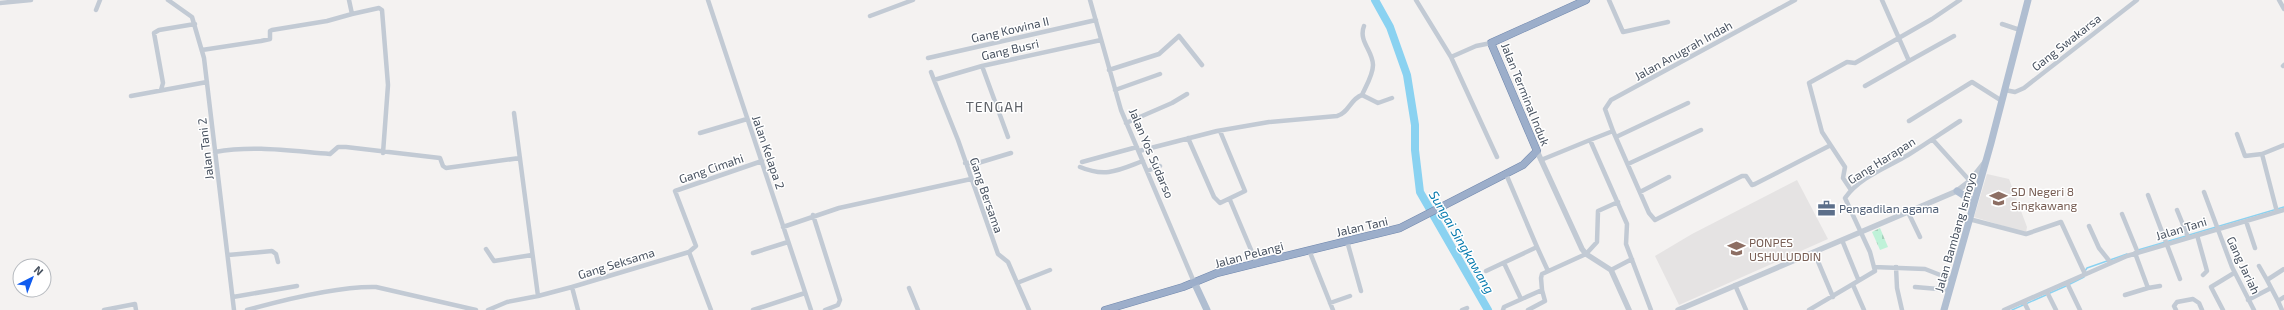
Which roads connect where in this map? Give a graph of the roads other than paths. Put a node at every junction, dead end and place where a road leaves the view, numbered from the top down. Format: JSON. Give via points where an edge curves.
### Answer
{"nodes":[{"id":1,"x":31,"y":0,"type":"edge"},
{"id":2,"x":100,"y":0,"type":"edge"},
{"id":3,"x":168,"y":0,"type":"edge"},
{"id":4,"x":349,"y":0,"type":"edge"},
{"id":5,"x":708,"y":0,"type":"edge"},
{"id":6,"x":913,"y":0,"type":"edge"},
{"id":7,"x":1090,"y":0,"type":"edge"},
{"id":8,"x":1416,"y":0,"type":"edge"},
{"id":9,"x":1586,"y":0,"type":"edge"},
{"id":10,"x":1609,"y":0,"type":"edge"},
{"id":11,"x":1795,"y":0,"type":"edge"},
{"id":12,"x":1882,"y":0,"type":"edge"},
{"id":13,"x":1960,"y":0,"type":"edge"},
{"id":14,"x":2028,"y":0,"type":"edge"},
{"id":15,"x":2137,"y":0,"type":"edge"},
{"id":16,"x":2279,"y":0,"type":"edge"},
{"id":17,"x":900,"y":2,"type":"edge"},
{"id":18,"x":0,"y":3,"type":"edge"},
{"id":19,"x":2284,"y":9,"type":"edge"},
{"id":20,"x":96,"y":10,"type":"dead end"},
{"id":21,"x":352,"y":14,"type":"junction"},
{"id":22,"x":870,"y":16,"type":"dead end"},
{"id":23,"x":1096,"y":20,"type":"junction"},
{"id":24,"x":1668,"y":22,"type":"dead end"},
{"id":25,"x":195,"y":24,"type":"junction"},
{"id":26,"x":2002,"y":24,"type":"dead end"},
{"id":27,"x":1364,"y":26,"type":"dead end"},
{"id":28,"x":2020,"y":30,"type":"junction"},
{"id":29,"x":1954,"y":36,"type":"dead end"},
{"id":30,"x":1898,"y":38,"type":"junction"},
{"id":31,"x":1101,"y":40,"type":"junction"},
{"id":32,"x":1491,"y":43,"type":"junction"},
{"id":33,"x":202,"y":50,"type":"junction"},
{"id":34,"x":1451,"y":57,"type":"junction"},
{"id":35,"x":928,"y":58,"type":"dead end"},
{"id":36,"x":1909,"y":61,"type":"junction"},
{"id":37,"x":1202,"y":65,"type":"dead end"},
{"id":38,"x":982,"y":66,"type":"junction"},
{"id":39,"x":1109,"y":70,"type":"junction"},
{"id":40,"x":931,"y":72,"type":"dead end"},
{"id":41,"x":1160,"y":74,"type":"dead end"},
{"id":42,"x":934,"y":80,"type":"junction"},
{"id":43,"x":207,"y":82,"type":"junction"},
{"id":44,"x":1865,"y":86,"type":"dead end"},
{"id":45,"x":161,"y":90,"type":"junction"},
{"id":46,"x":1115,"y":90,"type":"junction"},
{"id":47,"x":2008,"y":91,"type":"junction"},
{"id":48,"x":1187,"y":94,"type":"dead end"},
{"id":49,"x":1362,"y":95,"type":"junction"},
{"id":50,"x":131,"y":96,"type":"dead end"},
{"id":51,"x":1392,"y":98,"type":"dead end"},
{"id":52,"x":2002,"y":101,"type":"junction"},
{"id":53,"x":1688,"y":104,"type":"dead end"},
{"id":54,"x":514,"y":113,"type":"dead end"},
{"id":55,"x":747,"y":118,"type":"junction"},
{"id":56,"x":1909,"y":121,"type":"dead end"},
{"id":57,"x":1960,"y":121,"type":"dead end"},
{"id":58,"x":1126,"y":123,"type":"junction"},
{"id":59,"x":1701,"y":130,"type":"dead end"},
{"id":60,"x":1220,"y":131,"type":"junction"},
{"id":61,"x":1613,"y":131,"type":"junction"},
{"id":62,"x":700,"y":133,"type":"dead end"},
{"id":63,"x":2238,"y":134,"type":"dead end"},
{"id":64,"x":1616,"y":137,"type":"junction"},
{"id":65,"x":1008,"y":138,"type":"dead end"},
{"id":66,"x":1188,"y":138,"type":"junction"},
{"id":67,"x":1590,"y":140,"type":"junction"},
{"id":68,"x":1933,"y":140,"type":"junction"},
{"id":69,"x":2284,"y":145,"type":"edge"},
{"id":70,"x":1829,"y":146,"type":"junction"},
{"id":71,"x":1138,"y":149,"type":"junction"},
{"id":72,"x":1537,"y":151,"type":"junction"},
{"id":73,"x":215,"y":152,"type":"junction"},
{"id":74,"x":383,"y":153,"type":"junction"},
{"id":75,"x":1011,"y":153,"type":"dead end"},
{"id":76,"x":2262,"y":154,"type":"junction"},
{"id":77,"x":1497,"y":157,"type":"dead end"},
{"id":78,"x":520,"y":158,"type":"junction"},
{"id":79,"x":1541,"y":160,"type":"junction"},
{"id":80,"x":1986,"y":160,"type":"junction"},
{"id":81,"x":762,"y":161,"type":"junction"},
{"id":82,"x":1143,"y":161,"type":"junction"},
{"id":83,"x":965,"y":163,"type":"junction"},
{"id":84,"x":1628,"y":164,"type":"junction"},
{"id":85,"x":1160,"y":166,"type":"dead end"},
{"id":86,"x":1147,"y":171,"type":"junction"},
{"id":87,"x":1506,"y":174,"type":"junction"},
{"id":88,"x":1669,"y":176,"type":"dead end"},
{"id":89,"x":971,"y":179,"type":"junction"},
{"id":90,"x":1970,"y":181,"type":"junction"},
{"id":91,"x":1851,"y":190,"type":"junction"},
{"id":92,"x":1958,"y":191,"type":"junction"},
{"id":93,"x":1640,"y":192,"type":"junction"},
{"id":94,"x":2204,"y":192,"type":"dead end"},
{"id":95,"x":2148,"y":195,"type":"dead end"},
{"id":96,"x":1230,"y":200,"type":"junction"},
{"id":97,"x":1618,"y":202,"type":"junction"},
{"id":98,"x":1974,"y":202,"type":"junction"},
{"id":99,"x":2176,"y":210,"type":"dead end"},
{"id":100,"x":2277,"y":210,"type":"junction"},
{"id":101,"x":2284,"y":210,"type":"edge"},
{"id":102,"x":1908,"y":212,"type":"junction"},
{"id":103,"x":2122,"y":214,"type":"dead end"},
{"id":104,"x":813,"y":215,"type":"junction"},
{"id":105,"x":1969,"y":219,"type":"junction"},
{"id":106,"x":2246,"y":221,"type":"junction"},
{"id":107,"x":2089,"y":226,"type":"dead end"},
{"id":108,"x":783,"y":227,"type":"junction"},
{"id":109,"x":2216,"y":227,"type":"junction"},
{"id":110,"x":1861,"y":232,"type":"junction"},
{"id":111,"x":2196,"y":235,"type":"junction"},
{"id":112,"x":2187,"y":236,"type":"junction"},
{"id":113,"x":1920,"y":237,"type":"dead end"},
{"id":114,"x":1842,"y":240,"type":"junction"},
{"id":115,"x":1346,"y":241,"type":"junction"},
{"id":116,"x":788,"y":242,"type":"junction"},
{"id":117,"x":2166,"y":242,"type":"junction"},
{"id":118,"x":1537,"y":248,"type":"junction"},
{"id":119,"x":2255,"y":248,"type":"dead end"},
{"id":120,"x":486,"y":250,"type":"dead end"},
{"id":121,"x":1309,"y":250,"type":"junction"},
{"id":122,"x":689,"y":252,"type":"junction"},
{"id":123,"x":1814,"y":252,"type":"junction"},
{"id":124,"x":754,"y":253,"type":"dead end"},
{"id":125,"x":2137,"y":253,"type":"junction"},
{"id":126,"x":1586,"y":254,"type":"junction"},
{"id":127,"x":228,"y":255,"type":"junction"},
{"id":128,"x":532,"y":255,"type":"junction"},
{"id":129,"x":1632,"y":259,"type":"junction"},
{"id":130,"x":278,"y":262,"type":"dead end"},
{"id":131,"x":1504,"y":263,"type":"junction"},
{"id":132,"x":2111,"y":263,"type":"junction"},
{"id":133,"x":1257,"y":264,"type":"junction"},
{"id":134,"x":1896,"y":266,"type":"junction"},
{"id":135,"x":2260,"y":266,"type":"dead end"},
{"id":136,"x":1874,"y":267,"type":"junction"},
{"id":137,"x":2284,"y":268,"type":"edge"},
{"id":138,"x":1050,"y":270,"type":"dead end"},
{"id":139,"x":1611,"y":270,"type":"junction"},
{"id":140,"x":1486,"y":271,"type":"dead end"},
{"id":141,"x":1548,"y":271,"type":"junction"},
{"id":142,"x":2085,"y":273,"type":"junction"},
{"id":143,"x":2234,"y":273,"type":"junction"},
{"id":144,"x":2203,"y":274,"type":"dead end"},
{"id":145,"x":1858,"y":279,"type":"dead end"},
{"id":146,"x":2180,"y":279,"type":"dead end"},
{"id":147,"x":1953,"y":280,"type":"junction"},
{"id":148,"x":2267,"y":280,"type":"junction"},
{"id":149,"x":1194,"y":282,"type":"junction"},
{"id":150,"x":1017,"y":283,"type":"junction"},
{"id":151,"x":2066,"y":283,"type":"junction"},
{"id":152,"x":1735,"y":285,"type":"junction"},
{"id":153,"x":1853,"y":285,"type":"junction"},
{"id":154,"x":297,"y":286,"type":"dead end"},
{"id":155,"x":2160,"y":286,"type":"dead end"},
{"id":156,"x":572,"y":287,"type":"junction"},
{"id":157,"x":1915,"y":287,"type":"dead end"},
{"id":158,"x":909,"y":288,"type":"dead end"},
{"id":159,"x":2148,"y":288,"type":"junction"},
{"id":160,"x":2271,"y":288,"type":"junction"},
{"id":161,"x":1542,"y":290,"type":"junction"},
{"id":162,"x":1950,"y":290,"type":"junction"},
{"id":163,"x":1361,"y":291,"type":"dead end"},
{"id":164,"x":805,"y":293,"type":"junction"},
{"id":165,"x":2048,"y":294,"type":"junction"},
{"id":166,"x":538,"y":296,"type":"junction"},
{"id":167,"x":1350,"y":296,"type":"dead end"},
{"id":168,"x":2125,"y":296,"type":"dead end"},
{"id":169,"x":233,"y":297,"type":"junction"},
{"id":170,"x":1833,"y":297,"type":"junction"},
{"id":171,"x":2284,"y":297,"type":"edge"},
{"id":172,"x":1521,"y":299,"type":"junction"},
{"id":173,"x":2248,"y":300,"type":"junction"},
{"id":174,"x":2278,"y":301,"type":"junction"},
{"id":175,"x":1330,"y":303,"type":"junction"},
{"id":176,"x":504,"y":304,"type":"junction"},
{"id":177,"x":2026,"y":306,"type":"edge"},
{"id":178,"x":1124,"y":307,"type":"edge"},
{"id":179,"x":839,"y":308,"type":"edge"},
{"id":180,"x":1467,"y":308,"type":"dead end"},
{"id":181,"x":1539,"y":308,"type":"edge"},
{"id":182,"x":1812,"y":309,"type":"edge"},
{"id":183,"x":104,"y":310,"type":"edge"},
{"id":184,"x":136,"y":310,"type":"edge"},
{"id":185,"x":234,"y":310,"type":"edge"},
{"id":186,"x":247,"y":310,"type":"edge"},
{"id":187,"x":476,"y":310,"type":"edge"},
{"id":188,"x":488,"y":310,"type":"edge"},
{"id":189,"x":504,"y":310,"type":"edge"},
{"id":190,"x":578,"y":310,"type":"edge"},
{"id":191,"x":711,"y":310,"type":"edge"},
{"id":192,"x":753,"y":310,"type":"edge"},
{"id":193,"x":811,"y":310,"type":"edge"},
{"id":194,"x":825,"y":310,"type":"edge"},
{"id":195,"x":918,"y":310,"type":"edge"},
{"id":196,"x":1029,"y":310,"type":"edge"},
{"id":197,"x":1105,"y":310,"type":"edge"},
{"id":198,"x":1207,"y":310,"type":"edge"},
{"id":199,"x":1333,"y":310,"type":"edge"},
{"id":200,"x":1462,"y":310,"type":"edge"},
{"id":201,"x":1503,"y":310,"type":"edge"},
{"id":202,"x":1528,"y":310,"type":"edge"},
{"id":203,"x":1629,"y":310,"type":"edge"},
{"id":204,"x":1652,"y":310,"type":"edge"},
{"id":205,"x":1678,"y":310,"type":"edge"},
{"id":206,"x":1746,"y":310,"type":"edge"},
{"id":207,"x":1864,"y":310,"type":"edge"},
{"id":208,"x":1902,"y":310,"type":"edge"},
{"id":209,"x":1944,"y":310,"type":"edge"},
{"id":210,"x":2004,"y":310,"type":"edge"},
{"id":211,"x":2056,"y":310,"type":"edge"},
{"id":212,"x":2080,"y":310,"type":"edge"},
{"id":213,"x":2176,"y":310,"type":"edge"},
{"id":214,"x":2202,"y":310,"type":"edge"},
{"id":215,"x":2223,"y":310,"type":"edge"},
{"id":216,"x":2254,"y":310,"type":"edge"},
{"id":217,"x":2282,"y":310,"type":"edge"}],
"edges":[{"from":1,"to":18,"type":"street"},
{"from":2,"to":20,"type":"street"},
{"from":3,"to":25,"type":"street","name":"Jalan Tani 2","via":[[187,11]]},
{"from":4,"to":21,"type":"street"},
{"from":5,"to":55,"type":"street","name":"Jalan Kelapa 2"},
{"from":6,"to":17,"type":"street"},
{"from":7,"to":23,"type":"street","name":"Jalan Yos Sudarso"},
{"from":8,"to":34,"type":"street"},
{"from":9,"to":32,"type":"highway","name":"Jalan Terminal Induk"},
{"from":10,"to":24,"type":"street","via":[[1623,32]]},
{"from":11,"to":61,"type":"street","name":"Jalan Anugrah Indah","via":[[1611,100],[1605,111]]},
{"from":12,"to":30,"type":"street"},
{"from":13,"to":30,"type":"street"},
{"from":14,"to":28,"type":"main road","name":"Jalan Bambang Ismoyo"},
{"from":15,"to":47,"type":"street","name":"Gang Swakarsa","via":[[2024,88],[2018,92]]},
{"from":16,"to":19,"type":"street"},
{"from":17,"to":22,"type":"street"},
{"from":21,"to":33,"type":"street","via":[[272,30],[270,39],[261,42]]},
{"from":21,"to":74,"type":"street","via":[[379,8],[382,10],[388,85]]},
{"from":23,"to":31,"type":"street","name":"Jalan Yos Sudarso"},
{"from":23,"to":35,"type":"street","name":"Gang Kowina II"},
{"from":25,"to":33,"type":"street","name":"Jalan Tani 2"},
{"from":25,"to":45,"type":"street","via":[[154,33],[163,83]]},
{"from":26,"to":28,"type":"street"},
{"from":27,"to":49,"type":"street","via":[[1363,38],[1373,64]]},
{"from":28,"to":47,"type":"main road","name":"Jalan Bambang Ismoyo"},
{"from":29,"to":36,"type":"street"},
{"from":30,"to":36,"type":"street"},
{"from":30,"to":70,"type":"street","via":[[1855,63],[1847,62],[1809,83],[1822,132]]},
{"from":31,"to":38,"type":"street","name":"Gang Busri"},
{"from":31,"to":39,"type":"street","name":"Jalan Yos Sudarso"},
{"from":32,"to":34,"type":"street","via":[[1476,46]]},
{"from":32,"to":72,"type":"highway","name":"Jalan Terminal Induk"},
{"from":33,"to":43,"type":"street","name":"Jalan Tani 2"},
{"from":34,"to":77,"type":"street"},
{"from":36,"to":44,"type":"street"},
{"from":37,"to":39,"type":"street","via":[[1179,36],[1159,54]]},
{"from":38,"to":42,"type":"street","name":"Gang Busri"},
{"from":38,"to":65,"type":"street"},
{"from":39,"to":46,"type":"street","name":"Jalan Yos Sudarso"},
{"from":40,"to":42,"type":"street"},
{"from":41,"to":46,"type":"street"},
{"from":42,"to":83,"type":"street","name":"Gang Bersama"},
{"from":43,"to":45,"type":"street"},
{"from":43,"to":73,"type":"street","name":"Jalan Tani 2"},
{"from":45,"to":50,"type":"street"},
{"from":46,"to":58,"type":"street","name":"Jalan Yos Sudarso"},
{"from":47,"to":52,"type":"main road","name":"Jalan Bambang Ismoyo"},
{"from":48,"to":58,"type":"street","via":[[1172,104]]},
{"from":49,"to":51,"type":"street","via":[[1378,103]]},
{"from":49,"to":60,"type":"street","via":[[1354,99],[1345,113],[1337,116],[1269,122]]},
{"from":52,"to":56,"type":"street","via":[[1972,82]]},
{"from":52,"to":80,"type":"main road","name":"Jalan Bambang Ismoyo"},
{"from":53,"to":64,"type":"street"},
{"from":54,"to":78,"type":"street"},
{"from":55,"to":62,"type":"street"},
{"from":55,"to":81,"type":"street","name":"Jalan Kelapa 2"},
{"from":57,"to":68,"type":"street","name":"Gang Harapan"},
{"from":58,"to":71,"type":"street","name":"Jalan Yos Sudarso"},
{"from":59,"to":84,"type":"street"},
{"from":60,"to":66,"type":"street"},
{"from":60,"to":96,"type":"street","via":[[1245,189]]},
{"from":61,"to":64,"type":"street"},
{"from":61,"to":67,"type":"street"},
{"from":63,"to":76,"type":"street","via":[[2245,156]]},
{"from":64,"to":84,"type":"street"},
{"from":66,"to":71,"type":"street"},
{"from":66,"to":96,"type":"street","via":[[1215,200],[1220,203]]},
{"from":67,"to":79,"type":"street"},
{"from":67,"to":97,"type":"street"},
{"from":68,"to":90,"type":"street"},
{"from":68,"to":91,"type":"street","name":"Gang Harapan","via":[[1863,180]]},
{"from":69,"to":76,"type":"street"},
{"from":70,"to":91,"type":"street","via":[[1845,167],[1843,178]]},
{"from":70,"to":93,"type":"street","via":[[1755,184],[1752,185],[1746,176],[1742,176],[1657,219],[1651,218]]},
{"from":71,"to":82,"type":"street","name":"Jalan Yos Sudarso"},
{"from":71,"to":82,"type":"street","via":[[1081,164],[1098,174]]},
{"from":72,"to":79,"type":"street","name":"Jalan Terminal Induk"},
{"from":72,"to":87,"type":"highway","name":"Jalan Tani","via":[[1523,165]]},
{"from":73,"to":74,"type":"street","via":[[257,148],[330,154],[341,147]]},
{"from":73,"to":127,"type":"street","name":"Jalan Tani 2"},
{"from":74,"to":78,"type":"street","via":[[440,158],[446,168]]},
{"from":75,"to":83,"type":"street","via":[[978,163]]},
{"from":76,"to":100,"type":"street"},
{"from":78,"to":128,"type":"street"},
{"from":79,"to":126,"type":"street","name":"Jalan Terminal Induk"},
{"from":80,"to":90,"type":"street"},
{"from":80,"to":98,"type":"main road","name":"Jalan Bambang Ismoyo"},
{"from":81,"to":108,"type":"street","name":"Jalan Kelapa 2"},
{"from":81,"to":122,"type":"street","name":"Gang Cimahi","via":[[675,191],[696,246]]},
{"from":82,"to":86,"type":"street","name":"Jalan Yos Sudarso"},
{"from":83,"to":89,"type":"street","name":"Gang Bersama"},
{"from":84,"to":93,"type":"street"},
{"from":85,"to":86,"type":"street"},
{"from":86,"to":149,"type":"street","name":"Jalan Yos Sudarso"},
{"from":87,"to":115,"type":"highway","name":"Jalan Tani","via":[[1400,228]]},
{"from":87,"to":118,"type":"street"},
{"from":88,"to":93,"type":"street"},
{"from":89,"to":104,"type":"street"},
{"from":89,"to":150,"type":"street","name":"Gang Bersama","via":[[998,255],[1008,262]]},
{"from":90,"to":92,"type":"street"},
{"from":91,"to":110,"type":"street","name":"Gang Harapan","via":[[1845,198]]},
{"from":92,"to":98,"type":"main road"},
{"from":92,"to":102,"type":"street"},
{"from":94,"to":109,"type":"street","name":"Gang Jariah"},
{"from":95,"to":117,"type":"street"},
{"from":96,"to":133,"type":"street"},
{"from":97,"to":126,"type":"street","via":[[1598,211],[1597,242]]},
{"from":97,"to":129,"type":"street","via":[[1627,224],[1626,244]]},
{"from":98,"to":105,"type":"main road","name":"Jalan Bambang Ismoyo"},
{"from":99,"to":112,"type":"street"},
{"from":100,"to":101,"type":"street","name":"Jalan Tani"},
{"from":100,"to":106,"type":"street","name":"Jalan Tani"},
{"from":102,"to":110,"type":"street"},
{"from":102,"to":113,"type":"street"},
{"from":103,"to":125,"type":"street"},
{"from":104,"to":108,"type":"street"},
{"from":104,"to":179,"type":"street","via":[[840,298]]},
{"from":105,"to":142,"type":"street","via":[[2026,234],[2061,222]]},
{"from":105,"to":147,"type":"main road","name":"Jalan Bambang Ismoyo"},
{"from":106,"to":109,"type":"street","name":"Jalan Tani"},
{"from":106,"to":119,"type":"street"},
{"from":107,"to":132,"type":"street","via":[[2099,248]]},
{"from":108,"to":116,"type":"street","name":"Jalan Kelapa 2"},
{"from":109,"to":111,"type":"street","name":"Jalan Tani"},
{"from":109,"to":143,"type":"street","name":"Gang Jariah"},
{"from":110,"to":114,"type":"street"},
{"from":110,"to":136,"type":"street"},
{"from":111,"to":112,"type":"street","name":"Jalan Tani"},
{"from":111,"to":144,"type":"street","via":[[2207,264],[2207,270]]},
{"from":112,"to":117,"type":"street","name":"Jalan Tani"},
{"from":114,"to":123,"type":"street"},
{"from":114,"to":145,"type":"street"},
{"from":115,"to":121,"type":"highway","name":"Jalan Tani"},
{"from":115,"to":163,"type":"street"},
{"from":116,"to":124,"type":"street"},
{"from":116,"to":164,"type":"street","name":"Jalan Kelapa 2"},
{"from":117,"to":125,"type":"street","name":"Jalan Tani"},
{"from":117,"to":146,"type":"street"},
{"from":118,"to":131,"type":"street"},
{"from":118,"to":141,"type":"street"},
{"from":120,"to":128,"type":"street","via":[[494,260]]},
{"from":121,"to":133,"type":"highway","name":"Jalan Pelangi"},
{"from":121,"to":175,"type":"street"},
{"from":122,"to":156,"type":"street","name":"Gang Seksama"},
{"from":122,"to":191,"type":"street"},
{"from":123,"to":152,"type":"street"},
{"from":123,"to":170,"type":"street"},
{"from":125,"to":132,"type":"street","name":"Jalan Tani"},
{"from":125,"to":159,"type":"street"},
{"from":126,"to":139,"type":"street"},
{"from":126,"to":141,"type":"street"},
{"from":127,"to":130,"type":"street","via":[[272,251],[276,254]]},
{"from":127,"to":169,"type":"street","name":"Jalan Tani 2"},
{"from":128,"to":166,"type":"street"},
{"from":129,"to":139,"type":"street"},
{"from":129,"to":204,"type":"street"},
{"from":131,"to":140,"type":"street"},
{"from":131,"to":172,"type":"street"},
{"from":132,"to":142,"type":"street","name":"Jalan Tani"},
{"from":133,"to":149,"type":"highway","name":"Jalan Pelangi"},
{"from":134,"to":136,"type":"street"},
{"from":134,"to":147,"type":"street","via":[[1930,270]]},
{"from":134,"to":208,"type":"street"},
{"from":135,"to":148,"type":"street"},
{"from":136,"to":153,"type":"street","via":[[1872,274]]},
{"from":137,"to":148,"type":"street"},
{"from":138,"to":150,"type":"street"},
{"from":139,"to":203,"type":"street"},
{"from":141,"to":161,"type":"street","via":[[1541,276]]},
{"from":142,"to":151,"type":"street","name":"Jalan Tani"},
{"from":143,"to":173,"type":"street","name":"Gang Jariah"},
{"from":143,"to":215,"type":"street","via":[[2211,287]]},
{"from":147,"to":162,"type":"main road","name":"Jalan Bambang Ismoyo"},
{"from":148,"to":160,"type":"street"},
{"from":149,"to":178,"type":"highway"},
{"from":149,"to":198,"type":"main road","name":"Jalan Yos Sudarso"},
{"from":150,"to":196,"type":"street","name":"Gang Bersama"},
{"from":151,"to":165,"type":"street","name":"Jalan Tani"},
{"from":151,"to":212,"type":"street"},
{"from":152,"to":205,"type":"street"},
{"from":152,"to":206,"type":"street"},
{"from":153,"to":170,"type":"street"},
{"from":153,"to":207,"type":"street"},
{"from":154,"to":169,"type":"street"},
{"from":155,"to":159,"type":"street"},
{"from":156,"to":166,"type":"street"},
{"from":156,"to":190,"type":"street","name":"Gang Seksama"},
{"from":157,"to":162,"type":"street"},
{"from":158,"to":195,"type":"street"},
{"from":159,"to":168,"type":"street"},
{"from":160,"to":173,"type":"street"},
{"from":160,"to":174,"type":"street"},
{"from":161,"to":172,"type":"street"},
{"from":161,"to":181,"type":"street","via":[[1546,300]]},
{"from":162,"to":209,"type":"main road","name":"Jalan Bambang Ismoyo"},
{"from":164,"to":192,"type":"street"},
{"from":164,"to":193,"type":"street","name":"Jalan Kelapa 2"},
{"from":165,"to":177,"type":"street","name":"Jalan Tani"},
{"from":165,"to":211,"type":"street"},
{"from":166,"to":176,"type":"street"},
{"from":167,"to":175,"type":"street"},
{"from":169,"to":185,"type":"street","name":"Jalan Tani 2"},
{"from":170,"to":182,"type":"street"},
{"from":171,"to":174,"type":"street"},
{"from":172,"to":201,"type":"street","via":[[1504,307]]},
{"from":173,"to":216,"type":"street","name":"Gang Jariah"},
{"from":174,"to":217,"type":"street"},
{"from":175,"to":199,"type":"street"},
{"from":176,"to":188,"type":"street"},
{"from":176,"to":189,"type":"street"},
{"from":177,"to":210,"type":"street","name":"Jalan Tani"},
{"from":178,"to":197,"type":"highway"},
{"from":179,"to":194,"type":"street"},
{"from":180,"to":200,"type":"street"},
{"from":181,"to":202,"type":"street"},
{"from":183,"to":184,"type":"street","via":[[135,304]]},
{"from":186,"to":187,"type":"street","via":[[301,297],[369,287]]},
{"from":213,"to":214,"type":"street","via":[[2174,306],[2177,302],[2193,299],[2199,303]]}]}
